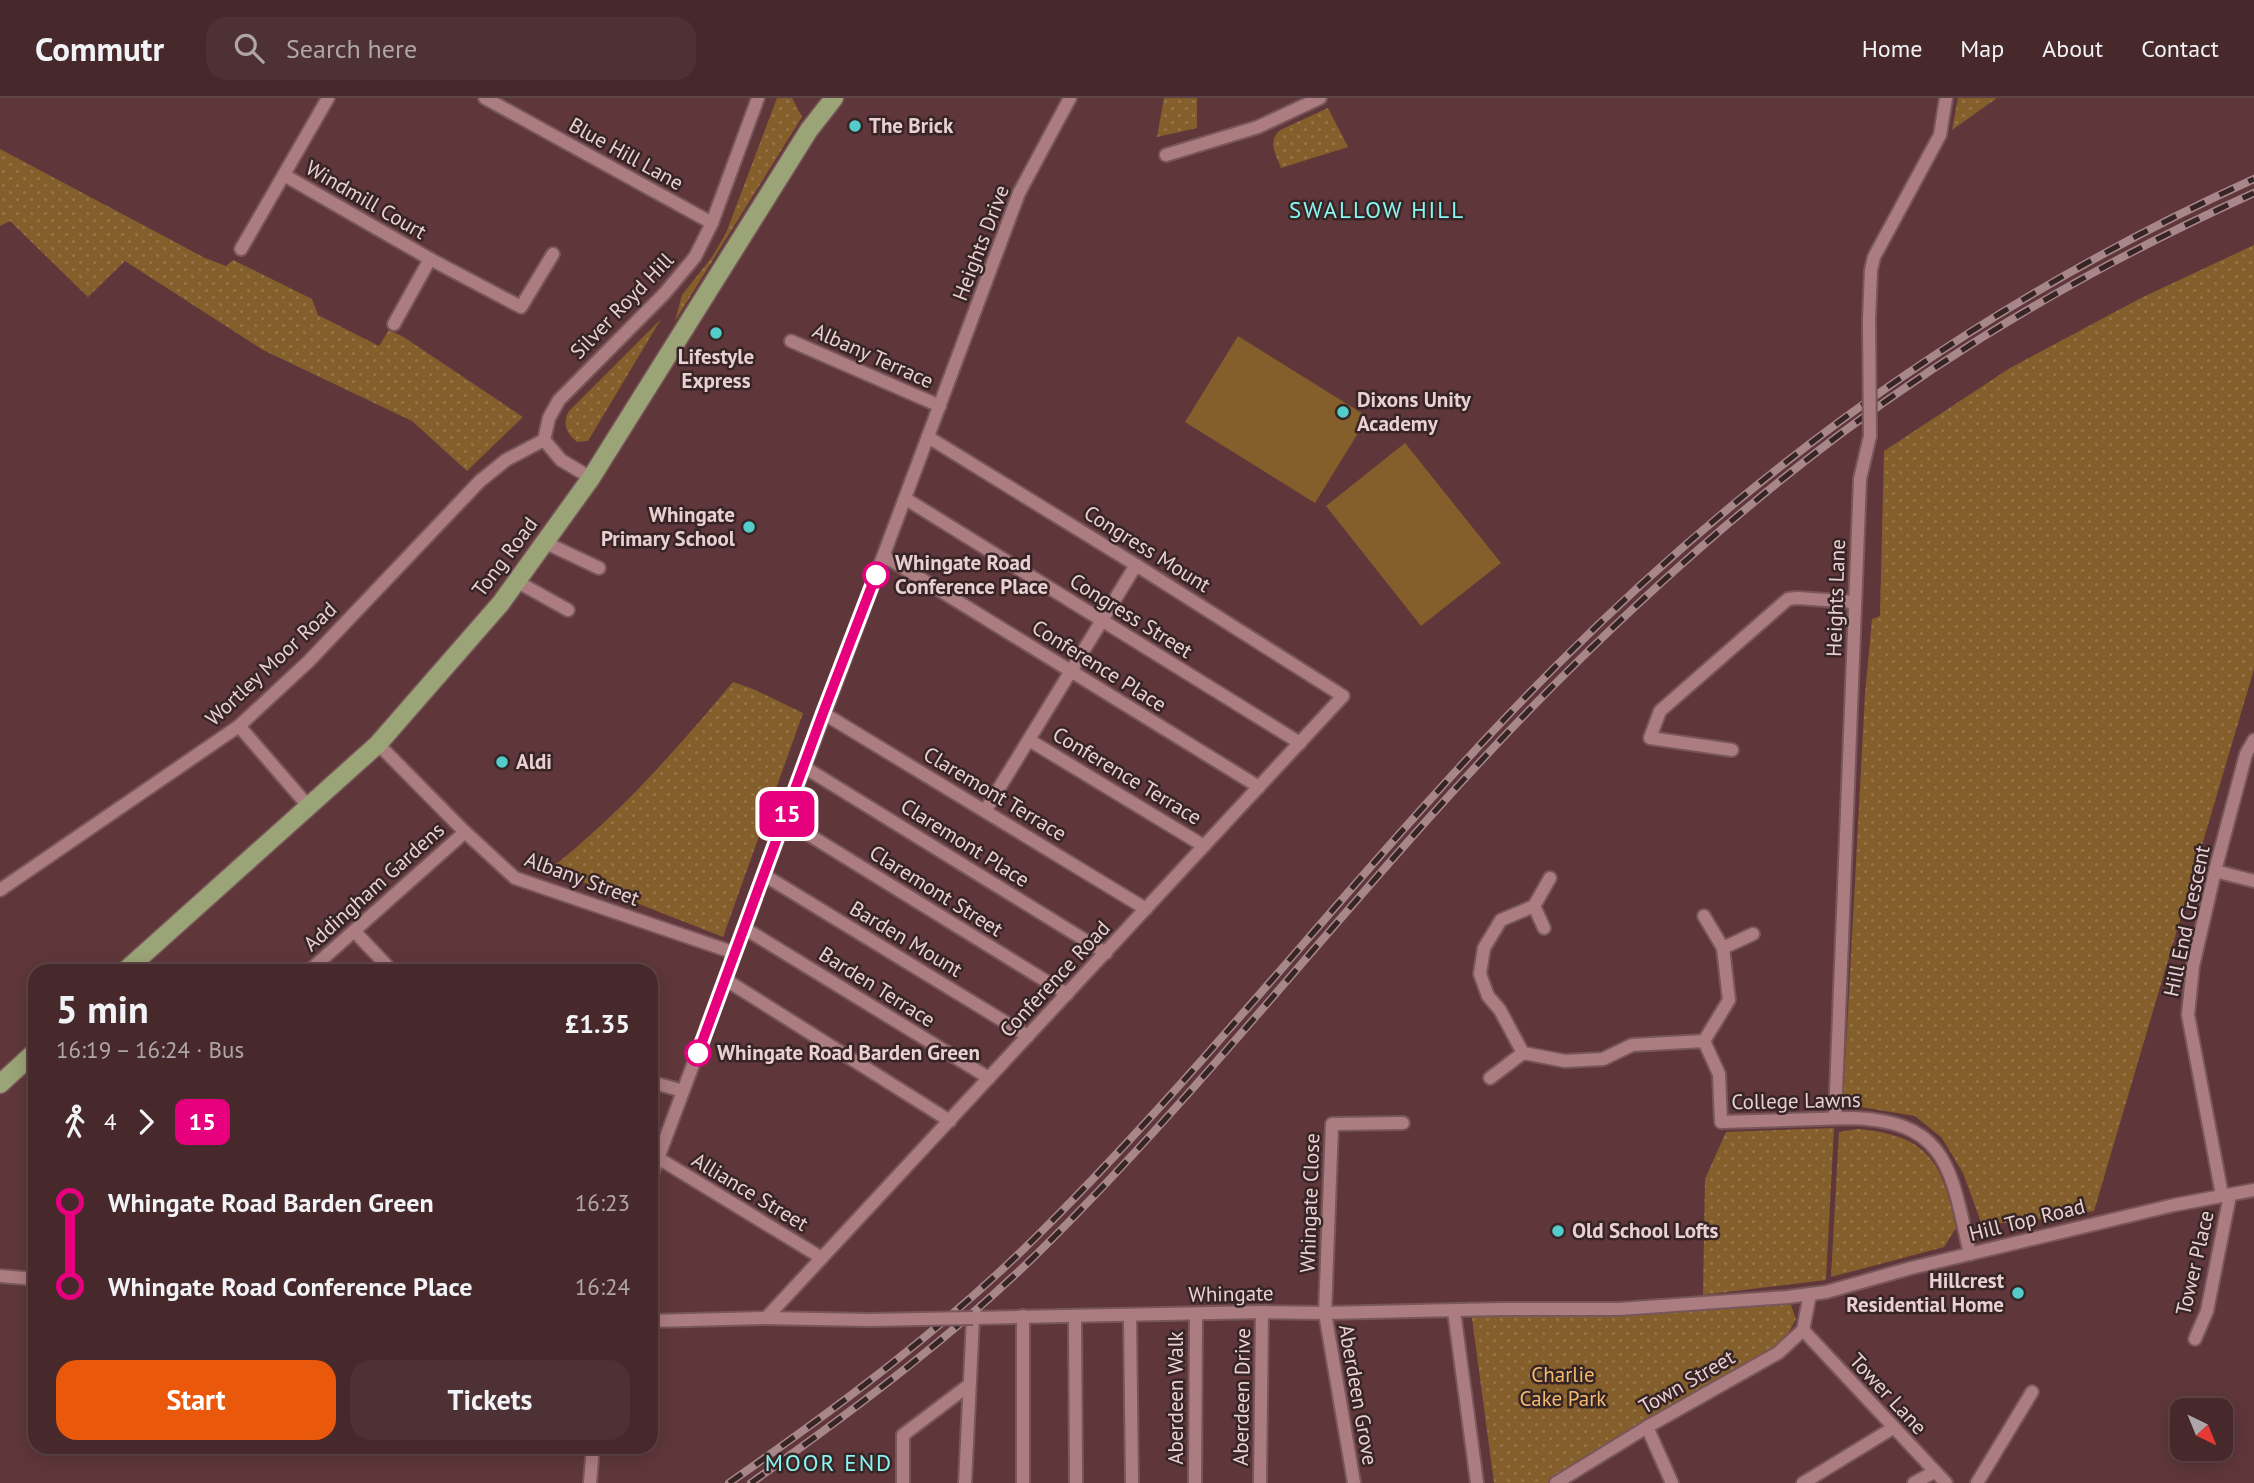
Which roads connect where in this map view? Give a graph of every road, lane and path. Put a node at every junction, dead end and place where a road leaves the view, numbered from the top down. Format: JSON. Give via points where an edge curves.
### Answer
{"nodes":[{"id":1,"x":328,"y":98,"type":"edge"},
{"id":2,"x":485,"y":98,"type":"edge"},
{"id":3,"x":758,"y":98,"type":"edge"},
{"id":4,"x":834,"y":98,"type":"edge"},
{"id":5,"x":1070,"y":98,"type":"edge"},
{"id":6,"x":1320,"y":98,"type":"edge"},
{"id":7,"x":1946,"y":98,"type":"edge"},
{"id":8,"x":1166,"y":155,"type":"dead end"},
{"id":9,"x":284,"y":175,"type":"junction"},
{"id":10,"x":712,"y":223,"type":"junction"},
{"id":11,"x":241,"y":249,"type":"dead end"},
{"id":12,"x":553,"y":254,"type":"dead end"},
{"id":13,"x":430,"y":259,"type":"junction"},
{"id":14,"x":394,"y":324,"type":"dead end"},
{"id":15,"x":791,"y":341,"type":"dead end"},
{"id":16,"x":940,"y":406,"type":"junction"},
{"id":17,"x":928,"y":437,"type":"junction"},
{"id":18,"x":544,"y":440,"type":"junction"},
{"id":19,"x":591,"y":478,"type":"junction"},
{"id":20,"x":906,"y":499,"type":"junction"},
{"id":21,"x":544,"y":542,"type":"junction"},
{"id":22,"x":884,"y":556,"type":"junction"},
{"id":23,"x":1136,"y":565,"type":"junction"},
{"id":24,"x":599,"y":568,"type":"dead end"},
{"id":25,"x":516,"y":581,"type":"junction"},
{"id":26,"x":1855,"y":602,"type":"junction"},
{"id":27,"x":568,"y":610,"type":"dead end"},
{"id":28,"x":1102,"y":620,"type":"junction"},
{"id":29,"x":1071,"y":671,"type":"junction"},
{"id":30,"x":1343,"y":696,"type":"joint"},
{"id":31,"x":823,"y":713,"type":"junction"},
{"id":32,"x":239,"y":726,"type":"junction"},
{"id":33,"x":1029,"y":740,"type":"junction"},
{"id":34,"x":2254,"y":740,"type":"edge"},
{"id":35,"x":1300,"y":743,"type":"junction"},
{"id":36,"x":378,"y":744,"type":"junction"},
{"id":37,"x":1732,"y":750,"type":"dead end"},
{"id":38,"x":804,"y":767,"type":"junction"},
{"id":39,"x":1259,"y":787,"type":"junction"},
{"id":40,"x":309,"y":807,"type":"junction"},
{"id":41,"x":985,"y":811,"type":"junction"},
{"id":42,"x":785,"y":820,"type":"junction"},
{"id":43,"x":465,"y":832,"type":"junction"},
{"id":44,"x":1205,"y":846,"type":"junction"},
{"id":45,"x":2215,"y":871,"type":"junction"},
{"id":46,"x":764,"y":875,"type":"junction"},
{"id":47,"x":1550,"y":878,"type":"dead end"},
{"id":48,"x":2254,"y":881,"type":"edge"},
{"id":49,"x":0,"y":890,"type":"edge"},
{"id":50,"x":1534,"y":906,"type":"junction"},
{"id":51,"x":1146,"y":909,"type":"junction"},
{"id":52,"x":1704,"y":916,"type":"dead end"},
{"id":53,"x":744,"y":928,"type":"junction"},
{"id":54,"x":1544,"y":928,"type":"dead end"},
{"id":55,"x":355,"y":932,"type":"junction"},
{"id":56,"x":1753,"y":934,"type":"dead end"},
{"id":57,"x":1723,"y":948,"type":"junction"},
{"id":58,"x":735,"y":953,"type":"junction"},
{"id":59,"x":1105,"y":953,"type":"junction"},
{"id":60,"x":133,"y":964,"type":"edge"},
{"id":61,"x":317,"y":964,"type":"edge"},
{"id":62,"x":385,"y":964,"type":"edge"},
{"id":63,"x":726,"y":980,"type":"junction"},
{"id":64,"x":1067,"y":994,"type":"junction"},
{"id":65,"x":1028,"y":1036,"type":"junction"},
{"id":66,"x":1704,"y":1041,"type":"junction"},
{"id":67,"x":1523,"y":1054,"type":"junction"},
{"id":68,"x":28,"y":1058,"type":"edge"},
{"id":69,"x":989,"y":1078,"type":"junction"},
{"id":70,"x":1490,"y":1078,"type":"dead end"},
{"id":71,"x":0,"y":1084,"type":"edge"},
{"id":72,"x":658,"y":1084,"type":"edge"},
{"id":73,"x":683,"y":1091,"type":"junction"},
{"id":74,"x":1835,"y":1118,"type":"junction"},
{"id":75,"x":950,"y":1121,"type":"junction"},
{"id":76,"x":1403,"y":1123,"type":"dead end"},
{"id":77,"x":658,"y":1155,"type":"edge"},
{"id":78,"x":658,"y":1159,"type":"edge"},
{"id":79,"x":2254,"y":1190,"type":"edge"},
{"id":80,"x":2226,"y":1195,"type":"junction"},
{"id":81,"x":1970,"y":1254,"type":"junction"},
{"id":82,"x":822,"y":1258,"type":"junction"},
{"id":83,"x":0,"y":1276,"type":"edge"},
{"id":84,"x":28,"y":1278,"type":"edge"},
{"id":85,"x":1810,"y":1294,"type":"junction"},
{"id":86,"x":1454,"y":1311,"type":"junction"},
{"id":87,"x":1262,"y":1312,"type":"junction"},
{"id":88,"x":1325,"y":1313,"type":"junction"},
{"id":89,"x":1195,"y":1314,"type":"junction"},
{"id":90,"x":1023,"y":1316,"type":"junction"},
{"id":91,"x":1130,"y":1316,"type":"junction"},
{"id":92,"x":1075,"y":1317,"type":"junction"},
{"id":93,"x":766,"y":1318,"type":"junction"},
{"id":94,"x":973,"y":1318,"type":"junction"},
{"id":95,"x":658,"y":1321,"type":"edge"},
{"id":96,"x":1803,"y":1330,"type":"junction"},
{"id":97,"x":2195,"y":1339,"type":"dead end"},
{"id":98,"x":969,"y":1385,"type":"junction"},
{"id":99,"x":2032,"y":1392,"type":"dead end"},
{"id":100,"x":1647,"y":1427,"type":"junction"},
{"id":101,"x":1893,"y":1428,"type":"junction"},
{"id":102,"x":592,"y":1454,"type":"edge"},
{"id":103,"x":1932,"y":1477,"type":"edge"},
{"id":104,"x":590,"y":1483,"type":"edge"},
{"id":105,"x":903,"y":1483,"type":"edge"},
{"id":106,"x":965,"y":1483,"type":"edge"},
{"id":107,"x":1023,"y":1483,"type":"edge"},
{"id":108,"x":1076,"y":1483,"type":"edge"},
{"id":109,"x":1132,"y":1483,"type":"edge"},
{"id":110,"x":1195,"y":1483,"type":"edge"},
{"id":111,"x":1260,"y":1483,"type":"edge"},
{"id":112,"x":1354,"y":1483,"type":"edge"},
{"id":113,"x":1477,"y":1483,"type":"edge"},
{"id":114,"x":1556,"y":1483,"type":"edge"},
{"id":115,"x":1672,"y":1483,"type":"edge"},
{"id":116,"x":1803,"y":1483,"type":"edge"},
{"id":117,"x":1914,"y":1483,"type":"edge"},
{"id":118,"x":1946,"y":1483,"type":"edge"},
{"id":119,"x":1978,"y":1483,"type":"edge"}],
"edges":[{"from":1,"to":9,"type":"street"},
{"from":2,"to":10,"type":"street","name":"Blue Hill Lane"},
{"from":3,"to":10,"type":"street","name":"Silver Royd Hill"},
{"from":4,"to":19,"type":"main road","name":"Tong Road","via":[[809,130]]},
{"from":5,"to":16,"type":"street","name":"Heights Drive","via":[[1019,193]]},
{"from":6,"to":8,"type":"street","via":[[1258,127]]},
{"from":7,"to":26,"type":"street","name":"Heights Lane","bridge":true,"via":[[1940,135],[1874,257],[1869,320],[1870,436],[1860,479]]},
{"from":9,"to":11,"type":"street"},
{"from":9,"to":13,"type":"street","name":"Windmill Court"},
{"from":10,"to":18,"type":"street","name":"Silver Royd Hill","via":[[695,257],[664,294],[559,400]]},
{"from":12,"to":13,"type":"street","name":"Windmill Court","via":[[521,307]]},
{"from":13,"to":14,"type":"street","name":"Windmill Court"},
{"from":15,"to":16,"type":"street","name":"Albany Terrace"},
{"from":16,"to":17,"type":"street","name":"Heights Drive"},
{"from":17,"to":20,"type":"street","name":"Heights Drive"},
{"from":17,"to":23,"type":"street","name":"Congress Mount"},
{"from":18,"to":19,"type":"street","via":[[561,460]]},
{"from":18,"to":32,"type":"street","name":"Wortley Moor Road","via":[[506,460],[480,481],[309,661]]},
{"from":19,"to":21,"type":"main road","name":"Tong Road"},
{"from":20,"to":22,"type":"street","name":"Heights Drive"},
{"from":20,"to":28,"type":"street","name":"Congress Street"},
{"from":21,"to":24,"type":"street"},
{"from":21,"to":25,"type":"main road","name":"Tong Road"},
{"from":22,"to":29,"type":"street","name":"Conference Place"},
{"from":22,"to":31,"type":"street","name":"Heights Drive"},
{"from":23,"to":28,"type":"street"},
{"from":23,"to":30,"type":"street","name":"Congress Mount"},
{"from":25,"to":27,"type":"street"},
{"from":25,"to":36,"type":"main road","name":"Tong Road"},
{"from":26,"to":37,"type":"street","via":[[1788,599],[1660,711],[1650,738]]},
{"from":26,"to":74,"type":"street","name":"Heights Lane"},
{"from":28,"to":29,"type":"street"},
{"from":28,"to":35,"type":"street","name":"Congress Street"},
{"from":29,"to":33,"type":"street"},
{"from":29,"to":39,"type":"street","name":"Conference Place"},
{"from":30,"to":35,"type":"street","name":"Conference Road"},
{"from":31,"to":38,"type":"street","name":"Heights Drive"},
{"from":31,"to":41,"type":"street","name":"Claremont Terrace"},
{"from":32,"to":40,"type":"street"},
{"from":32,"to":49,"type":"street","name":"Wortley Moor Road"},
{"from":33,"to":41,"type":"street"},
{"from":33,"to":44,"type":"street","name":"Conference Terrace"},
{"from":34,"to":45,"type":"street","name":"Hill End Crescent","via":[[2246,754]]},
{"from":35,"to":39,"type":"street","name":"Conference Road"},
{"from":36,"to":40,"type":"main road","name":"Tong Road"},
{"from":36,"to":43,"type":"street","name":"Albany Street"},
{"from":38,"to":42,"type":"street","name":"Heights Drive"},
{"from":38,"to":59,"type":"street","name":"Claremont Place"},
{"from":39,"to":44,"type":"street","name":"Conference Road"},
{"from":40,"to":60,"type":"main road","name":"Tong Road"},
{"from":41,"to":51,"type":"street","name":"Claremont Terrace"},
{"from":42,"to":46,"type":"street","name":"Heights Drive"},
{"from":42,"to":64,"type":"street","name":"Claremont Street"},
{"from":43,"to":55,"type":"street","name":"Addingham Gardens"},
{"from":43,"to":58,"type":"street","name":"Albany Street","via":[[515,878]]},
{"from":44,"to":51,"type":"street","name":"Conference Road"},
{"from":45,"to":48,"type":"street"},
{"from":45,"to":80,"type":"street","name":"Hill End Crescent","via":[[2193,966],[2188,1015]]},
{"from":46,"to":53,"type":"street","name":"Heights Drive"},
{"from":46,"to":65,"type":"street","name":"Barden Mount"},
{"from":47,"to":50,"type":"street"},
{"from":50,"to":54,"type":"street"},
{"from":50,"to":67,"type":"street","via":[[1501,919],[1484,948],[1480,974]]},
{"from":51,"to":59,"type":"street","name":"Conference Road"},
{"from":52,"to":57,"type":"street"},
{"from":53,"to":58,"type":"street","name":"Heights Drive"},
{"from":53,"to":69,"type":"street","name":"Barden Terrace"},
{"from":55,"to":61,"type":"street","name":"Addingham Gardens"},
{"from":55,"to":62,"type":"street"},
{"from":56,"to":57,"type":"street"},
{"from":57,"to":66,"type":"street","via":[[1729,1000]]},
{"from":58,"to":63,"type":"street","name":"Heights Drive"},
{"from":59,"to":64,"type":"street","name":"Conference Road"},
{"from":63,"to":73,"type":"street","name":"Heights Drive"},
{"from":63,"to":75,"type":"street"},
{"from":64,"to":65,"type":"street","name":"Conference Road"},
{"from":65,"to":69,"type":"street","name":"Conference Road"},
{"from":66,"to":67,"type":"street","via":[[1633,1045],[1603,1059],[1565,1061]]},
{"from":66,"to":74,"type":"street","name":"College Lawns","via":[[1719,1074],[1721,1122]]},
{"from":67,"to":70,"type":"street"},
{"from":68,"to":71,"type":"main road"},
{"from":69,"to":75,"type":"street","name":"Conference Road"},
{"from":72,"to":73,"type":"street"},
{"from":73,"to":77,"type":"street","name":"Heights Drive"},
{"from":74,"to":81,"type":"street","name":"College Lawns","via":[[1900,1124],[1921,1135],[1940,1155],[1952,1179]]},
{"from":75,"to":82,"type":"street","name":"Conference Road"},
{"from":76,"to":88,"type":"street","name":"Whingate Close","via":[[1332,1124]]},
{"from":78,"to":82,"type":"street","name":"Alliance Street"},
{"from":79,"to":80,"type":"street","name":"Hill Top Road"},
{"from":80,"to":81,"type":"street","name":"Hill Top Road"},
{"from":80,"to":97,"type":"street","name":"Tower Place","via":[[2207,1311]]},
{"from":81,"to":85,"type":"street","name":"Hill Top Road"},
{"from":82,"to":93,"type":"street","name":"Conference Road"},
{"from":83,"to":84,"type":"street"},
{"from":85,"to":86,"type":"street","name":"Whingate","via":[[1619,1309]]},
{"from":85,"to":96,"type":"street"},
{"from":86,"to":88,"type":"street","name":"Whingate"},
{"from":86,"to":113,"type":"street"},
{"from":87,"to":88,"type":"street","name":"Whingate"},
{"from":87,"to":89,"type":"street","name":"Whingate"},
{"from":87,"to":111,"type":"street","name":"Aberdeen Drive"},
{"from":88,"to":112,"type":"street","name":"Aberdeen Grove"},
{"from":89,"to":91,"type":"street","name":"Whingate"},
{"from":89,"to":110,"type":"street","name":"Aberdeen Walk"},
{"from":90,"to":92,"type":"street","name":"Whingate"},
{"from":90,"to":94,"type":"street","name":"Whingate"},
{"from":90,"to":107,"type":"street"},
{"from":91,"to":92,"type":"street","name":"Whingate"},
{"from":91,"to":109,"type":"street"},
{"from":92,"to":108,"type":"street"},
{"from":93,"to":94,"type":"street","name":"Whingate","bridge":true},
{"from":93,"to":95,"type":"street","name":"Whingate"},
{"from":94,"to":98,"type":"street"},
{"from":96,"to":100,"type":"street","name":"Town Street","via":[[1778,1353]]},
{"from":96,"to":101,"type":"street","name":"Tower Lane"},
{"from":98,"to":105,"type":"street","via":[[903,1435]]},
{"from":98,"to":106,"type":"street"},
{"from":99,"to":119,"type":"street"},
{"from":100,"to":114,"type":"street","name":"Town Street"},
{"from":100,"to":115,"type":"street"},
{"from":101,"to":103,"type":"street","name":"Tower Lane"},
{"from":101,"to":116,"type":"street"},
{"from":102,"to":104,"type":"street"},
{"from":103,"to":117,"type":"street"},
{"from":103,"to":118,"type":"street","name":"Tower Lane"}]}
